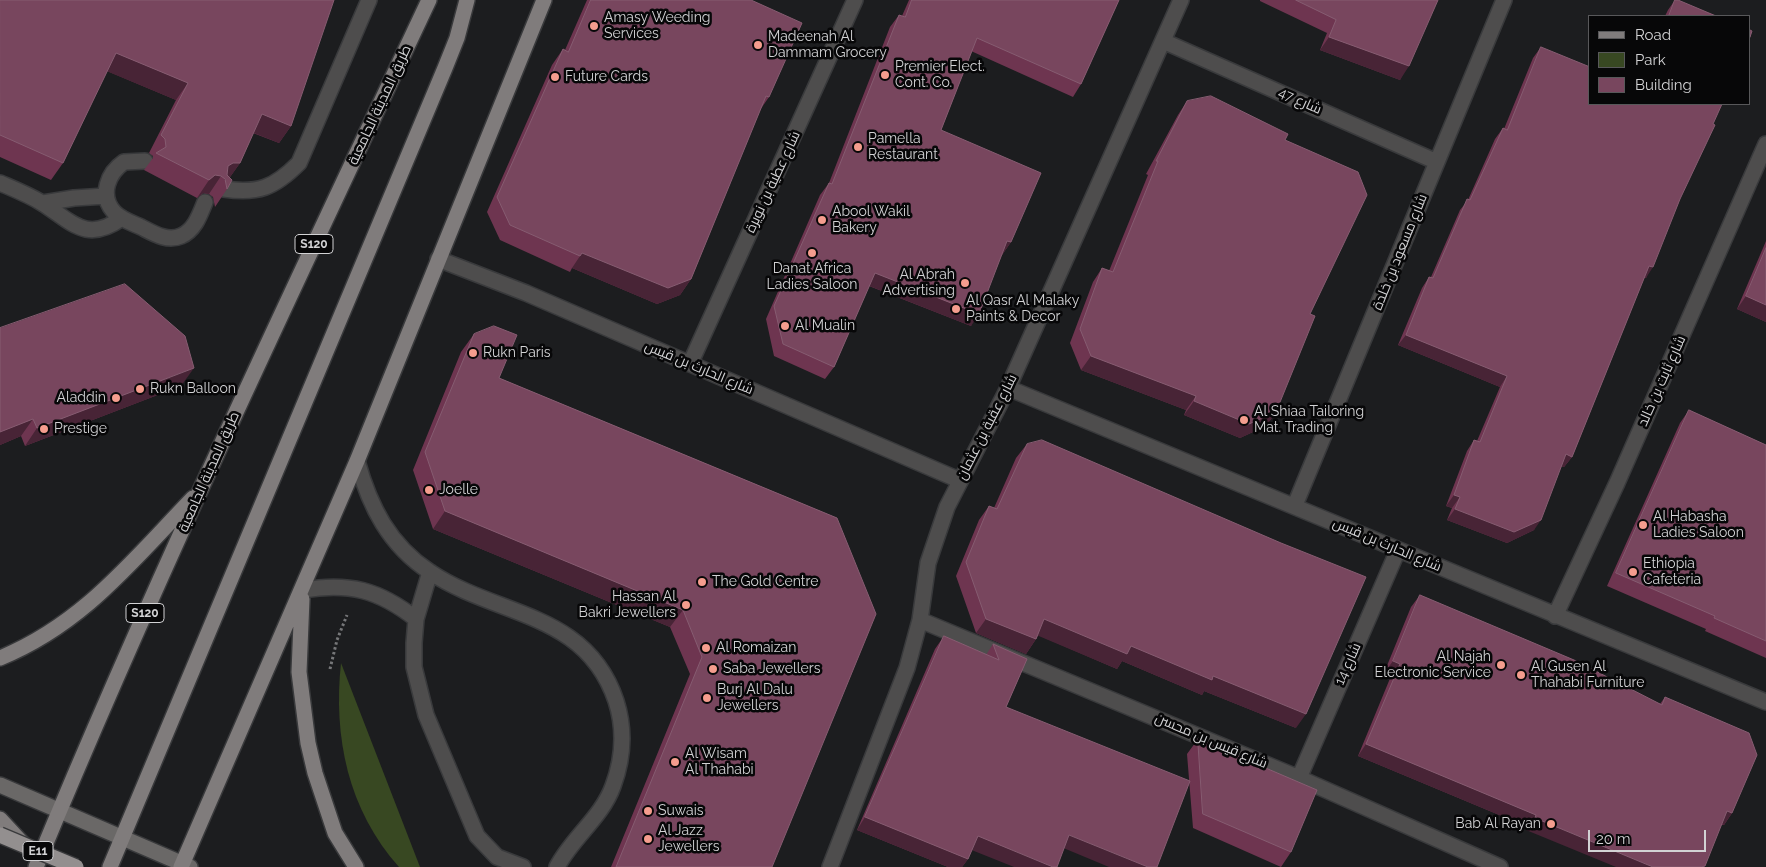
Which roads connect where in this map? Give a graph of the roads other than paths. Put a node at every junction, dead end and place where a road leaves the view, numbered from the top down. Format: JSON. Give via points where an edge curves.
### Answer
{"nodes":[{"id":1,"x":369,"y":0,"type":"edge"},
{"id":2,"x":429,"y":0,"type":"edge"},
{"id":3,"x":467,"y":0,"type":"edge"},
{"id":4,"x":544,"y":0,"type":"edge"},
{"id":5,"x":855,"y":0,"type":"edge"},
{"id":6,"x":1181,"y":0,"type":"edge"},
{"id":7,"x":1504,"y":0,"type":"edge"},
{"id":8,"x":1162,"y":41,"type":"junction"},
{"id":9,"x":1766,"y":144,"type":"edge"},
{"id":10,"x":145,"y":161,"type":"dead end"},
{"id":11,"x":1437,"y":162,"type":"junction"},
{"id":12,"x":0,"y":183,"type":"edge"},
{"id":13,"x":224,"y":189,"type":"edge"},
{"id":14,"x":106,"y":196,"type":"junction"},
{"id":15,"x":205,"y":202,"type":"edge"},
{"id":16,"x":43,"y":204,"type":"junction"},
{"id":17,"x":122,"y":218,"type":"junction"},
{"id":18,"x":438,"y":260,"type":"junction"},
{"id":19,"x":690,"y":364,"type":"junction"},
{"id":20,"x":1008,"y":388,"type":"junction"},
{"id":21,"x":357,"y":461,"type":"junction"},
{"id":22,"x":959,"y":480,"type":"junction"},
{"id":23,"x":200,"y":489,"type":"junction"},
{"id":24,"x":1295,"y":505,"type":"junction"},
{"id":25,"x":1398,"y":550,"type":"junction"},
{"id":26,"x":430,"y":572,"type":"junction"},
{"id":27,"x":303,"y":590,"type":"junction"},
{"id":28,"x":1555,"y":616,"type":"junction"},
{"id":29,"x":416,"y":619,"type":"junction"},
{"id":30,"x":920,"y":620,"type":"junction"},
{"id":31,"x":0,"y":658,"type":"edge"},
{"id":32,"x":1766,"y":702,"type":"edge"},
{"id":33,"x":1298,"y":778,"type":"junction"},
{"id":34,"x":0,"y":785,"type":"edge"},
{"id":35,"x":59,"y":810,"type":"junction"},
{"id":36,"x":0,"y":820,"type":"edge"},
{"id":37,"x":0,"y":835,"type":"edge"},
{"id":38,"x":121,"y":838,"type":"junction"},
{"id":39,"x":38,"y":865,"type":"edge"},
{"id":40,"x":185,"y":866,"type":"edge"},
{"id":41,"x":76,"y":867,"type":"edge"},
{"id":42,"x":110,"y":867,"type":"edge"},
{"id":43,"x":356,"y":867,"type":"edge"},
{"id":44,"x":523,"y":867,"type":"edge"},
{"id":45,"x":557,"y":867,"type":"edge"},
{"id":46,"x":830,"y":867,"type":"edge"},
{"id":47,"x":1500,"y":867,"type":"edge"}],
"edges":[{"from":1,"to":13,"type":"street","via":[[299,163],[284,179],[265,188],[245,192]]},
{"from":2,"to":23,"type":"main road","name":"طريق المدينة الجامعية","number":"S120"},
{"from":3,"to":38,"type":"main road","via":[[448,60]]},
{"from":4,"to":18,"type":"main road"},
{"from":5,"to":19,"type":"street","name":"شارع عطية بن نويرة"},
{"from":6,"to":8,"type":"street","name":"شارع عقبة بن عثمان"},
{"from":7,"to":11,"type":"street","name":"شارع مسعود بن خلدة"},
{"from":8,"to":11,"type":"street","name":"شارع 47"},
{"from":8,"to":20,"type":"street","name":"شارع عقبة بن عثمان"},
{"from":9,"to":28,"type":"street","name":"شارع ثابت بن خالد"},
{"from":10,"to":14,"type":"street","via":[[124,162],[116,168],[106,186]]},
{"from":11,"to":24,"type":"street","name":"شارع مسعود بن خلدة"},
{"from":12,"to":16,"type":"street"},
{"from":14,"to":16,"type":"street"},
{"from":14,"to":17,"type":"street","via":[[114,213]]},
{"from":15,"to":17,"type":"street","via":[[196,223],[181,236],[158,236]]},
{"from":16,"to":17,"type":"street","via":[[69,223],[91,230],[112,225]]},
{"from":18,"to":19,"type":"street","name":"شارع الحارث بن قيس","via":[[526,293]]},
{"from":18,"to":21,"type":"main road"},
{"from":19,"to":22,"type":"street","name":"شارع الحارث بن قيس"},
{"from":20,"to":22,"type":"street","name":"شارع عقبة بن عثمان"},
{"from":20,"to":24,"type":"street","name":"شارع الحارث بن قيس"},
{"from":21,"to":26,"type":"street","via":[[366,494],[382,524],[403,550]]},
{"from":21,"to":27,"type":"main road"},
{"from":22,"to":30,"type":"street","name":"شارع عقبة بن عثمان","via":[[928,563]]},
{"from":23,"to":31,"type":"main road","via":[[99,596],[64,624],[25,648]]},
{"from":23,"to":35,"type":"main road","name":"طريق المدينة الجامعية","number":"S120"},
{"from":24,"to":25,"type":"street","name":"شارع الحارث بن قيس"},
{"from":25,"to":28,"type":"street","name":"شارع الحارث بن قيس"},
{"from":25,"to":33,"type":"street","name":"شارع 14"},
{"from":26,"to":29,"type":"street"},
{"from":26,"to":45,"type":"street","via":[[459,588],[560,630],[598,665],[611,687],[620,712],[622,738],[618,772],[600,811],[569,847]]},
{"from":27,"to":29,"type":"street","via":[[342,586],[363,589],[382,596]]},
{"from":27,"to":40,"type":"main road"},
{"from":27,"to":43,"type":"main road","via":[[300,672],[308,743],[335,833]]},
{"from":28,"to":32,"type":"street","name":"شارع الحارث بن قيس"},
{"from":29,"to":44,"type":"street","via":[[414,667],[419,691],[470,823],[485,848],[497,857]]},
{"from":30,"to":33,"type":"street","name":"شارع قيس بن محسن"},
{"from":30,"to":46,"type":"street","name":"شارع عقبة بن عثمان","via":[[907,668]]},
{"from":33,"to":47,"type":"street","name":"شارع قيس بن محسن"},
{"from":34,"to":35,"type":"street"},
{"from":35,"to":38,"type":"street"},
{"from":35,"to":39,"type":"main road","name":"طريق المدينة الجامعية","number":"S120"},
{"from":36,"to":39,"type":"main road"},
{"from":37,"to":41,"type":"highway","number":"E11","bridge":true},
{"from":38,"to":40,"type":"street"},
{"from":38,"to":42,"type":"main road"}]}
